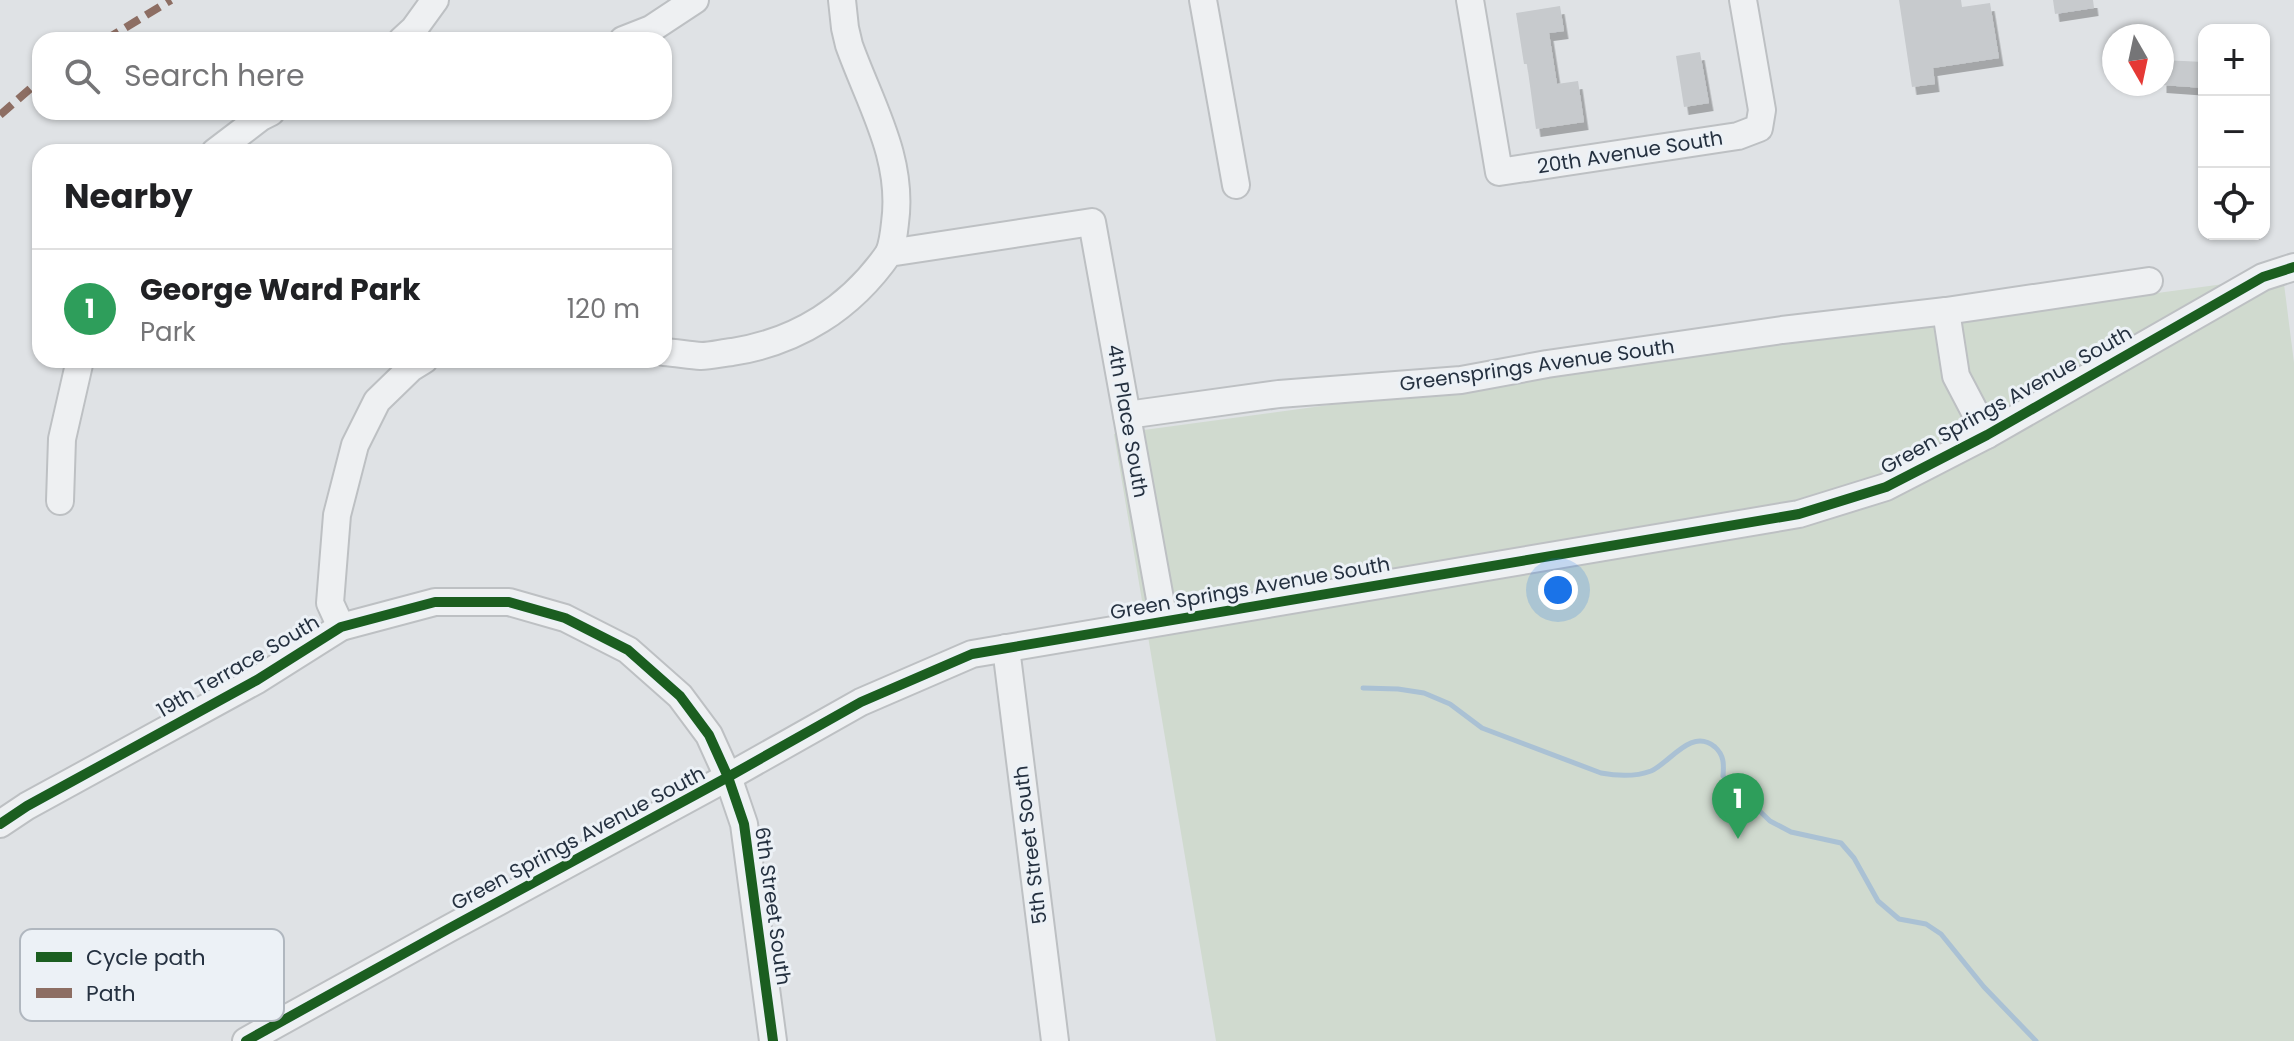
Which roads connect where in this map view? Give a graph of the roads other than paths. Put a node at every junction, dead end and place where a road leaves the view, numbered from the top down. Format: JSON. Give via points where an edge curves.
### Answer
{"nodes":[{"id":1,"x":435,"y":0,"type":"edge"},
{"id":2,"x":695,"y":0,"type":"edge"},
{"id":3,"x":842,"y":0,"type":"edge"},
{"id":4,"x":1203,"y":0,"type":"edge"},
{"id":5,"x":1470,"y":0,"type":"edge"},
{"id":6,"x":1743,"y":0,"type":"edge"},
{"id":7,"x":411,"y":32,"type":"edge"},
{"id":8,"x":643,"y":32,"type":"edge"},
{"id":9,"x":257,"y":120,"type":"edge"},
{"id":10,"x":226,"y":144,"type":"edge"},
{"id":11,"x":1236,"y":185,"type":"dead end"},
{"id":12,"x":889,"y":253,"type":"junction"},
{"id":13,"x":2294,"y":267,"type":"edge"},
{"id":14,"x":2149,"y":281,"type":"dead end"},
{"id":15,"x":1946,"y":311,"type":"junction"},
{"id":16,"x":672,"y":353,"type":"edge"},
{"id":17,"x":78,"y":368,"type":"edge"},
{"id":18,"x":411,"y":368,"type":"edge"},
{"id":19,"x":1127,"y":415,"type":"junction"},
{"id":20,"x":1987,"y":435,"type":"junction"},
{"id":21,"x":60,"y":501,"type":"dead end"},
{"id":22,"x":1164,"y":621,"type":"junction"},
{"id":23,"x":341,"y":627,"type":"junction"},
{"id":24,"x":1006,"y":648,"type":"junction"},
{"id":25,"x":728,"y":777,"type":"junction"},
{"id":26,"x":0,"y":824,"type":"edge"},
{"id":27,"x":284,"y":1020,"type":"edge"},
{"id":28,"x":282,"y":1021,"type":"edge"},
{"id":29,"x":246,"y":1041,"type":"edge"},
{"id":30,"x":773,"y":1041,"type":"edge"},
{"id":31,"x":1055,"y":1041,"type":"edge"}],
"edges":[{"from":1,"to":7,"type":"street"},
{"from":2,"to":8,"type":"street"},
{"from":3,"to":12,"type":"street","via":[[849,45],[892,156],[897,211]]},
{"from":4,"to":11,"type":"street"},
{"from":5,"to":6,"type":"street","name":"20th Avenue South","via":[[1499,172],[1738,136],[1759,128],[1762,110]]},
{"from":9,"to":10,"type":"street"},
{"from":12,"to":16,"type":"street","via":[[837,308],[773,343],[703,356]]},
{"from":12,"to":19,"type":"street","name":"4th Place South","via":[[1092,222]]},
{"from":13,"to":20,"type":"street","name":"Green Springs Avenue South","via":[[2263,277]]},
{"from":14,"to":15,"type":"street","name":"Greensprings Avenue South"},
{"from":15,"to":19,"type":"street","name":"Greensprings Avenue South","via":[[1782,330],[1461,380],[1279,394]]},
{"from":15,"to":20,"type":"street","via":[[1956,376]]},
{"from":17,"to":21,"type":"street","via":[[62,439]]},
{"from":18,"to":23,"type":"street","via":[[377,401],[355,445],[337,515],[330,603]]},
{"from":19,"to":22,"type":"street","name":"4th Place South"},
{"from":20,"to":22,"type":"street","name":"Green Springs Avenue South","via":[[1886,487],[1799,514]]},
{"from":22,"to":24,"type":"street","name":"Green Springs Avenue South"},
{"from":23,"to":25,"type":"street","name":"19th Terrace South","via":[[435,602],[509,602],[565,618],[628,650],[680,696],[709,735]]},
{"from":23,"to":26,"type":"street","name":"19th Terrace South"},
{"from":24,"to":25,"type":"street","name":"Green Springs Avenue South","via":[[972,654],[861,702]]},
{"from":24,"to":31,"type":"street","name":"5th Street South"},
{"from":25,"to":27,"type":"street","name":"Green Springs Avenue South"},
{"from":25,"to":30,"type":"street","name":"6th Street South","via":[[744,824]]},
{"from":28,"to":29,"type":"street","name":"Green Springs Avenue South"}]}
